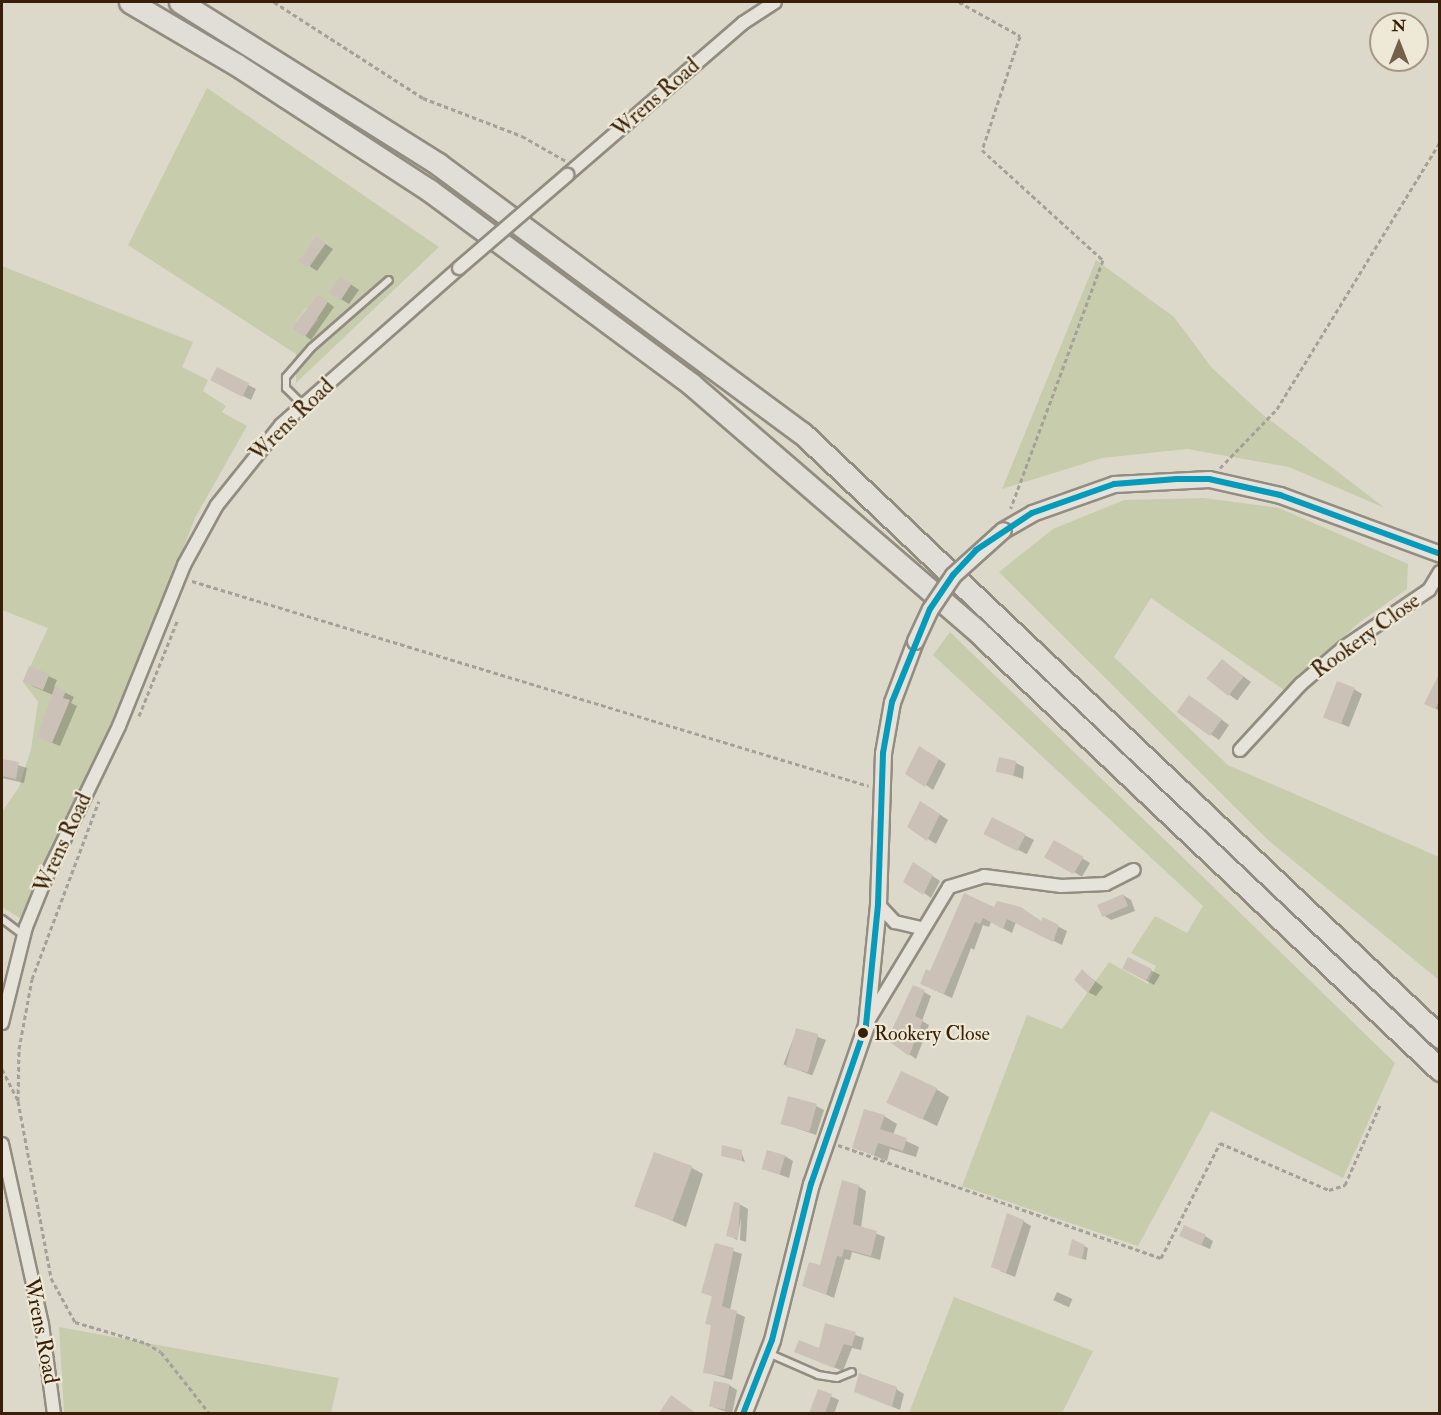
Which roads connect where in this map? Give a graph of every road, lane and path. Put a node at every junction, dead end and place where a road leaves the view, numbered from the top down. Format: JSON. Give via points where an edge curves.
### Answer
{"nodes":[{"id":1,"x":130,"y":2,"type":"edge"},
{"id":2,"x":180,"y":2,"type":"edge"},
{"id":3,"x":274,"y":2,"type":"edge"},
{"id":4,"x":775,"y":2,"type":"edge"},
{"id":5,"x":959,"y":2,"type":"edge"},
{"id":6,"x":1440,"y":142,"type":"edge"},
{"id":7,"x":577,"y":166,"type":"junction"},
{"id":8,"x":389,"y":279,"type":"dead end"},
{"id":9,"x":303,"y":405,"type":"junction"},
{"id":10,"x":1209,"y":479,"type":"junction"},
{"id":11,"x":1003,"y":530,"type":"junction"},
{"id":12,"x":1440,"y":554,"type":"edge"},
{"id":13,"x":1440,"y":572,"type":"edge"},
{"id":14,"x":185,"y":579,"type":"junction"},
{"id":15,"x":187,"y":591,"type":"dead end"},
{"id":16,"x":180,"y":613,"type":"dead end"},
{"id":17,"x":138,"y":717,"type":"dead end"},
{"id":18,"x":1240,"y":750,"type":"dead end"},
{"id":19,"x":881,"y":790,"type":"junction"},
{"id":20,"x":104,"y":791,"type":"dead end"},
{"id":21,"x":1134,"y":870,"type":"dead end"},
{"id":22,"x":878,"y":904,"type":"junction"},
{"id":23,"x":2,"y":919,"type":"edge"},
{"id":24,"x":922,"y":928,"type":"junction"},
{"id":25,"x":24,"y":936,"type":"junction"},
{"id":26,"x":2,"y":1023,"type":"edge"},
{"id":27,"x":866,"y":1025,"type":"junction"},
{"id":28,"x":1440,"y":1037,"type":"edge"},
{"id":29,"x":2,"y":1069,"type":"edge"},
{"id":30,"x":1440,"y":1070,"type":"edge"},
{"id":31,"x":18,"y":1101,"type":"junction"},
{"id":32,"x":1381,"y":1103,"type":"dead end"},
{"id":33,"x":826,"y":1141,"type":"junction"},
{"id":34,"x":2,"y":1144,"type":"edge"},
{"id":35,"x":768,"y":1352,"type":"junction"},
{"id":36,"x":852,"y":1372,"type":"dead end"},
{"id":37,"x":54,"y":1413,"type":"edge"},
{"id":38,"x":210,"y":1413,"type":"edge"},
{"id":39,"x":743,"y":1413,"type":"edge"}],
"edges":[{"from":1,"to":30,"type":"highway","via":[[237,65],[429,190],[691,384],[978,632]]},
{"from":2,"to":28,"type":"highway","via":[[438,164],[802,433]]},
{"from":3,"to":7,"type":"path","via":[[423,98],[522,136]]},
{"from":4,"to":7,"type":"street","name":"Wrens Road","via":[[743,23]]},
{"from":5,"to":11,"type":"path","via":[[1020,36],[982,150],[1103,260]]},
{"from":6,"to":10,"type":"path","via":[[1277,409]]},
{"from":7,"to":9,"type":"street","name":"Wrens Road","bridge":true},
{"from":8,"to":9,"type":"lane","via":[[311,348],[286,377],[286,388]]},
{"from":9,"to":14,"type":"street","name":"Wrens Road","via":[[262,443],[217,505]]},
{"from":10,"to":11,"type":"street","via":[[1114,484],[1032,513]]},
{"from":10,"to":12,"type":"street","via":[[1280,495]]},
{"from":11,"to":19,"type":"street","bridge":true,"via":[[953,575],[930,609],[891,702]]},
{"from":13,"to":18,"type":"street","name":"Rookery Close","via":[[1429,590],[1342,648],[1301,684]]},
{"from":14,"to":15,"type":"path"},
{"from":14,"to":19,"type":"path"},
{"from":14,"to":25,"type":"street","name":"Wrens Road","via":[[47,875]]},
{"from":16,"to":17,"type":"path"},
{"from":19,"to":22,"type":"street"},
{"from":20,"to":31,"type":"path","via":[[32,979],[19,1049]]},
{"from":21,"to":24,"type":"street","via":[[1106,884],[1061,886],[984,876],[949,887]]},
{"from":22,"to":24,"type":"street","via":[[895,922]]},
{"from":22,"to":27,"type":"street"},
{"from":23,"to":25,"type":"lane"},
{"from":24,"to":27,"type":"street"},
{"from":25,"to":26,"type":"street","name":"Wrens Road"},
{"from":27,"to":33,"type":"street"},
{"from":29,"to":31,"type":"path"},
{"from":31,"to":38,"type":"path","via":[[51,1278],[75,1322],[146,1343],[161,1352]]},
{"from":32,"to":33,"type":"path","via":[[1345,1185],[1329,1190],[1220,1143],[1161,1258]]},
{"from":33,"to":35,"type":"street","via":[[811,1184]]},
{"from":34,"to":37,"type":"street","name":"Wrens Road","via":[[42,1324]]},
{"from":35,"to":36,"type":"lane","via":[[818,1375],[837,1378]]},
{"from":35,"to":39,"type":"street"}]}
